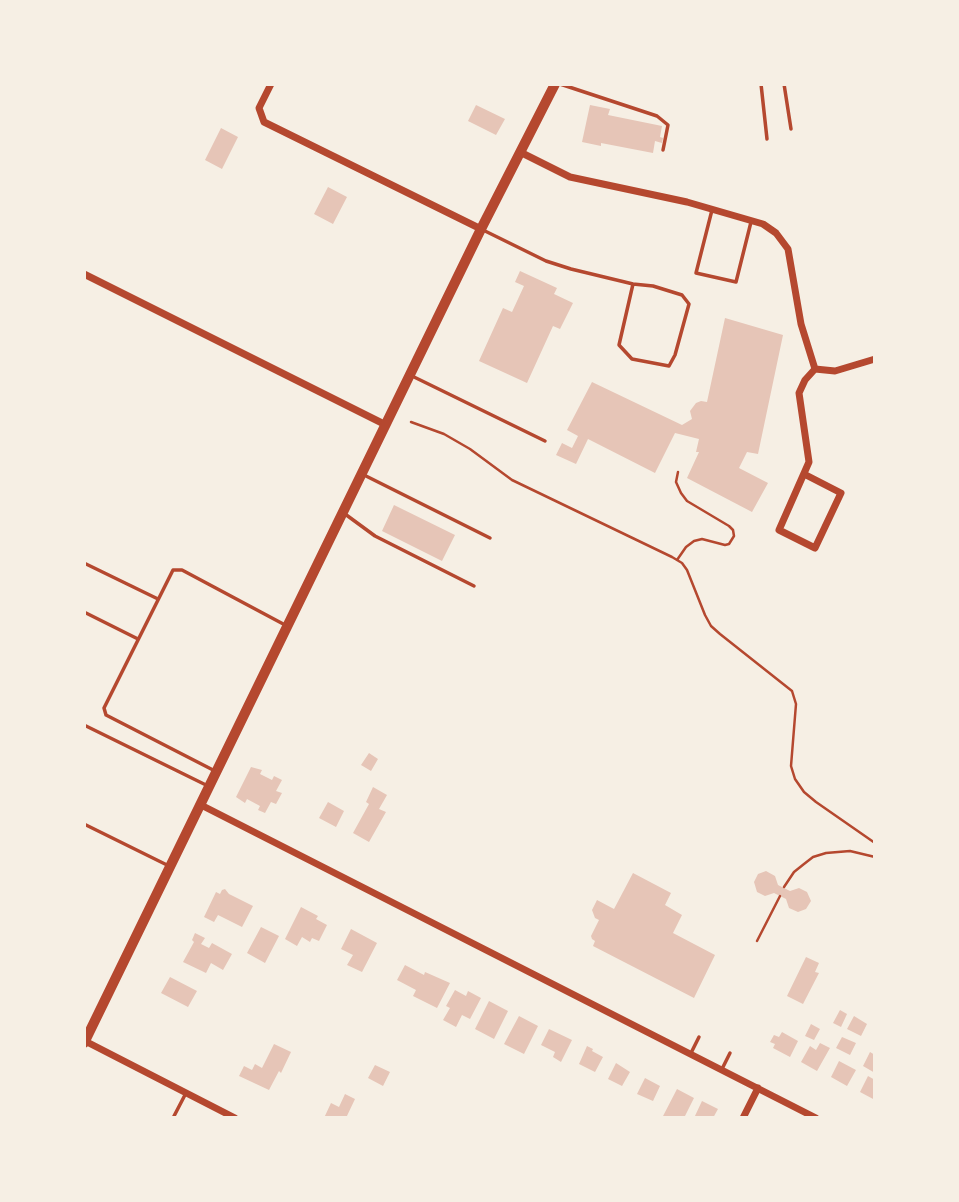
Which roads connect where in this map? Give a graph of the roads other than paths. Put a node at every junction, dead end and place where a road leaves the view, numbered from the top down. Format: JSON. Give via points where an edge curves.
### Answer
{"nodes":[{"id":1,"x":271,"y":84,"type":"edge"},
{"id":2,"x":558,"y":84,"type":"edge"},
{"id":3,"x":761,"y":84,"type":"edge"},
{"id":4,"x":784,"y":84,"type":"edge"},
{"id":5,"x":791,"y":129,"type":"dead end"},
{"id":6,"x":768,"y":139,"type":"dead end"},
{"id":7,"x":663,"y":150,"type":"dead end"},
{"id":8,"x":520,"y":152,"type":"junction"},
{"id":9,"x":712,"y":210,"type":"junction"},
{"id":10,"x":751,"y":220,"type":"junction"},
{"id":11,"x":481,"y":229,"type":"junction"},
{"id":12,"x":84,"y":274,"type":"edge"},
{"id":13,"x":633,"y":284,"type":"junction"},
{"id":14,"x":875,"y":359,"type":"edge"},
{"id":15,"x":815,"y":369,"type":"junction"},
{"id":16,"x":410,"y":375,"type":"junction"},
{"id":17,"x":386,"y":425,"type":"junction"},
{"id":18,"x":545,"y":441,"type":"dead end"},
{"id":19,"x":362,"y":474,"type":"junction"},
{"id":20,"x":804,"y":474,"type":"junction"},
{"id":21,"x":343,"y":513,"type":"junction"},
{"id":22,"x":490,"y":538,"type":"dead end"},
{"id":23,"x":84,"y":563,"type":"edge"},
{"id":24,"x":474,"y":586,"type":"dead end"},
{"id":25,"x":158,"y":599,"type":"junction"},
{"id":26,"x":84,"y":612,"type":"edge"},
{"id":27,"x":288,"y":626,"type":"junction"},
{"id":28,"x":138,"y":639,"type":"junction"},
{"id":29,"x":84,"y":725,"type":"edge"},
{"id":30,"x":217,"y":772,"type":"junction"},
{"id":31,"x":210,"y":787,"type":"junction"},
{"id":32,"x":201,"y":805,"type":"junction"},
{"id":33,"x":84,"y":824,"type":"edge"},
{"id":34,"x":171,"y":867,"type":"junction"},
{"id":35,"x":88,"y":1026,"type":"edge"},
{"id":36,"x":699,"y":1037,"type":"dead end"},
{"id":37,"x":85,"y":1042,"type":"edge"},
{"id":38,"x":691,"y":1053,"type":"junction"},
{"id":39,"x":730,"y":1053,"type":"dead end"},
{"id":40,"x":722,"y":1069,"type":"junction"},
{"id":41,"x":758,"y":1088,"type":"junction"},
{"id":42,"x":186,"y":1093,"type":"junction"},
{"id":43,"x":173,"y":1118,"type":"edge"},
{"id":44,"x":235,"y":1118,"type":"edge"},
{"id":45,"x":743,"y":1118,"type":"edge"},
{"id":46,"x":816,"y":1118,"type":"edge"}],
"edges":[{"from":1,"to":11,"type":"street","via":[[259,108],[264,122]]},
{"from":2,"to":7,"type":"lane","via":[[657,116],[668,125]]},
{"from":2,"to":8,"type":"main road"},
{"from":3,"to":6,"type":"lane"},
{"from":4,"to":5,"type":"lane"},
{"from":8,"to":9,"type":"street","via":[[570,177]]},
{"from":8,"to":11,"type":"main road"},
{"from":9,"to":10,"type":"street"},
{"from":9,"to":10,"type":"lane","via":[[696,272],[736,282]]},
{"from":10,"to":15,"type":"street","via":[[776,233],[789,249],[801,324]]},
{"from":11,"to":13,"type":"lane","via":[[546,261]]},
{"from":11,"to":16,"type":"main road"},
{"from":12,"to":17,"type":"street"},
{"from":13,"to":13,"type":"lane","via":[[619,345],[632,359],[669,366],[687,299]]},
{"from":14,"to":15,"type":"street","via":[[835,371]]},
{"from":15,"to":20,"type":"street","via":[[799,393],[809,462]]},
{"from":16,"to":17,"type":"main road"},
{"from":16,"to":18,"type":"lane"},
{"from":17,"to":19,"type":"main road"},
{"from":19,"to":21,"type":"main road"},
{"from":19,"to":22,"type":"lane"},
{"from":20,"to":20,"type":"street","via":[[779,530],[815,548],[841,493]]},
{"from":21,"to":24,"type":"lane","via":[[375,536]]},
{"from":21,"to":27,"type":"main road"},
{"from":23,"to":25,"type":"lane"},
{"from":25,"to":27,"type":"lane","via":[[173,570],[182,570]]},
{"from":25,"to":28,"type":"lane"},
{"from":26,"to":28,"type":"lane"},
{"from":27,"to":30,"type":"main road"},
{"from":28,"to":30,"type":"lane","via":[[104,708],[106,715]]},
{"from":29,"to":31,"type":"lane"},
{"from":30,"to":31,"type":"main road"},
{"from":31,"to":32,"type":"main road"},
{"from":32,"to":34,"type":"main road"},
{"from":32,"to":38,"type":"street"},
{"from":33,"to":34,"type":"lane"},
{"from":34,"to":35,"type":"main road"},
{"from":35,"to":37,"type":"main road"},
{"from":36,"to":38,"type":"lane"},
{"from":37,"to":42,"type":"street"},
{"from":38,"to":40,"type":"street"},
{"from":39,"to":40,"type":"lane"},
{"from":40,"to":41,"type":"street"},
{"from":41,"to":45,"type":"street"},
{"from":41,"to":46,"type":"street"},
{"from":42,"to":43,"type":"lane"},
{"from":42,"to":44,"type":"street"}]}
